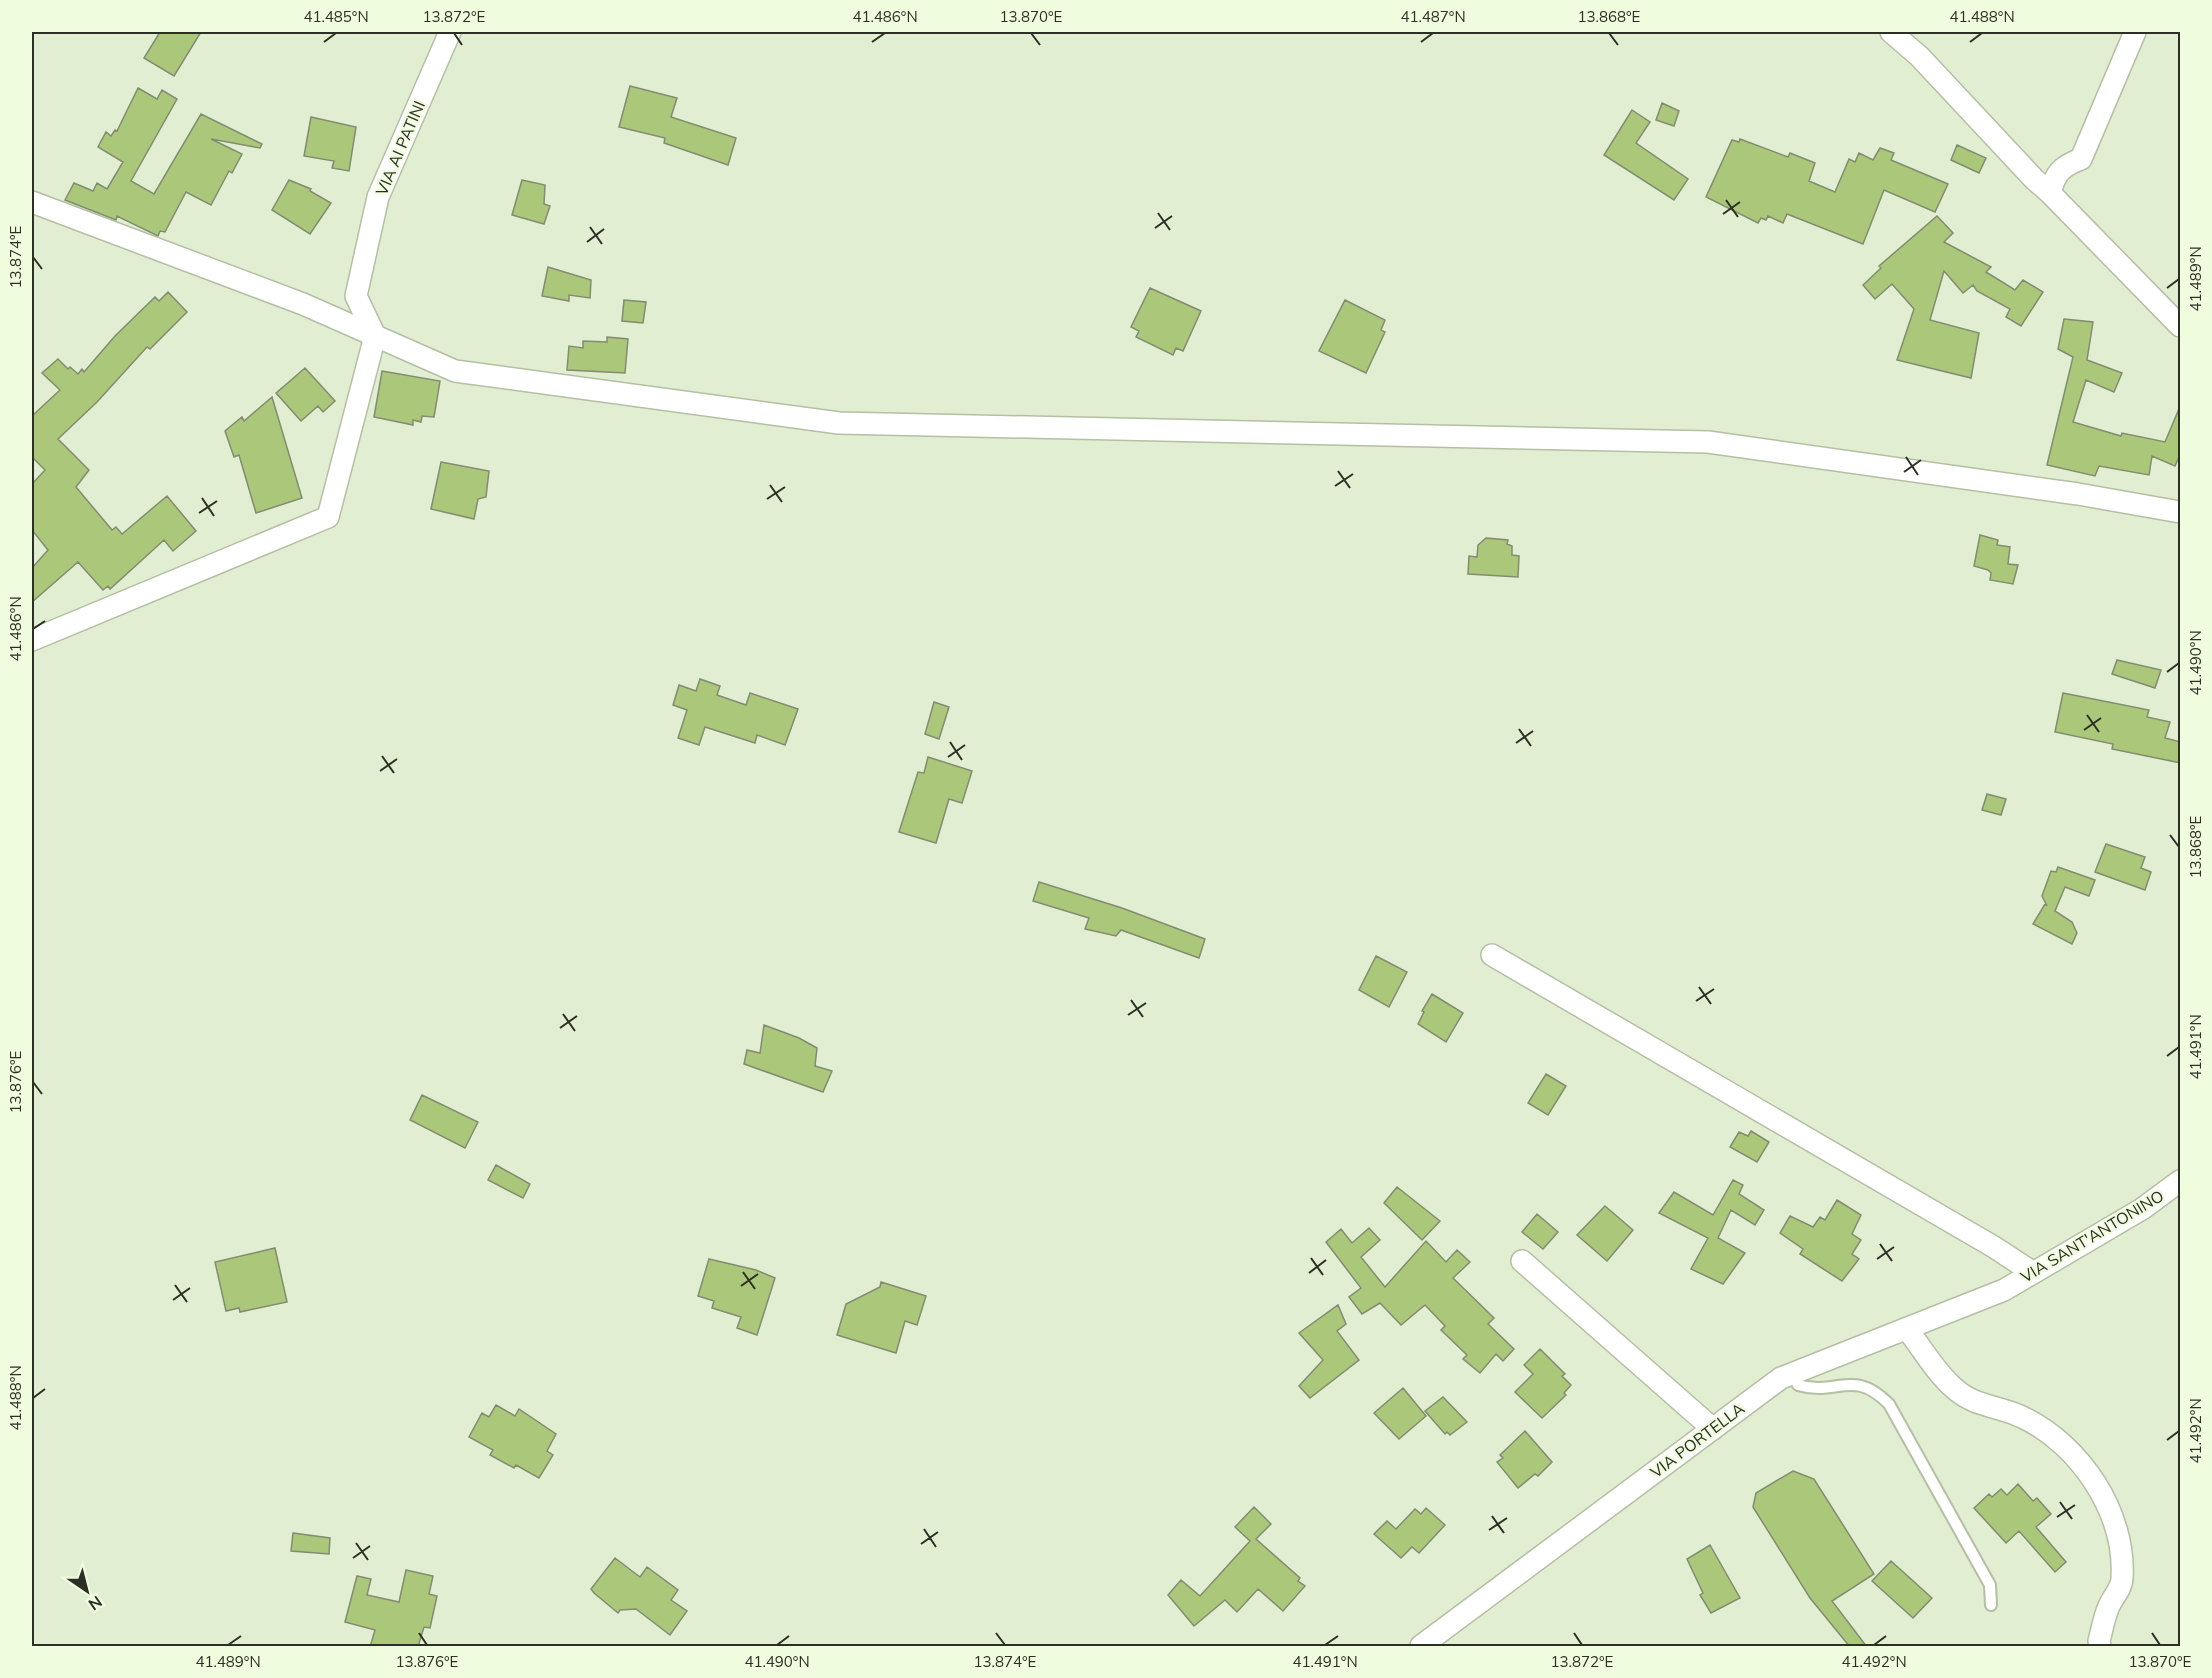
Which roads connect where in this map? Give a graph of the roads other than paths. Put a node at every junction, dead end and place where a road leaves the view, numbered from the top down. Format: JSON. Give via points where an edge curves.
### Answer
{"nodes":[{"id":1,"x":450,"y":32,"type":"edge"},
{"id":2,"x":1891,"y":32,"type":"edge"},
{"id":3,"x":2135,"y":32,"type":"edge"},
{"id":4,"x":2050,"y":193,"type":"junction"},
{"id":5,"x":32,"y":202,"type":"edge"},
{"id":6,"x":2181,"y":326,"type":"edge"},
{"id":7,"x":375,"y":336,"type":"junction"},
{"id":8,"x":2181,"y":512,"type":"edge"},
{"id":9,"x":32,"y":640,"type":"edge"},
{"id":10,"x":1492,"y":955,"type":"dead end"},
{"id":11,"x":2181,"y":1181,"type":"edge"},
{"id":12,"x":1522,"y":1261,"type":"dead end"},
{"id":13,"x":2032,"y":1272,"type":"junction"},
{"id":14,"x":2004,"y":1290,"type":"joint"},
{"id":15,"x":1907,"y":1329,"type":"junction"},
{"id":16,"x":1792,"y":1373,"type":"junction"},
{"id":17,"x":1713,"y":1429,"type":"junction"},
{"id":18,"x":1991,"y":1605,"type":"dead end"},
{"id":19,"x":1421,"y":1647,"type":"edge"},
{"id":20,"x":2100,"y":1647,"type":"edge"}],
"edges":[{"from":1,"to":7,"type":"street","name":"VIA AI PATINI","via":[[378,197],[356,296]]},
{"from":2,"to":4,"type":"street","via":[[1919,56]]},
{"from":3,"to":4,"type":"street","via":[[2081,159],[2067,164],[2055,175]]},
{"from":4,"to":6,"type":"street"},
{"from":5,"to":7,"type":"street","via":[[292,300]]},
{"from":7,"to":8,"type":"street","via":[[455,371],[838,423],[1708,442]]},
{"from":7,"to":9,"type":"street","via":[[328,517]]},
{"from":10,"to":13,"type":"street"},
{"from":11,"to":13,"type":"street","name":"VIA SANT'ANTONINO","via":[[2142,1209]]},
{"from":12,"to":17,"type":"street"},
{"from":13,"to":14,"type":"street","name":"VIA SANT'ANTONINO"},
{"from":14,"to":15,"type":"street","name":"VIA PORTELLA"},
{"from":15,"to":16,"type":"street","name":"VIA PORTELLA"},
{"from":15,"to":20,"type":"street","via":[[1955,1389],[1978,1404],[2019,1415],[2044,1428],[2074,1453],[2099,1489],[2121,1541],[2122,1581],[2108,1608]]},
{"from":16,"to":17,"type":"street","name":"VIA PORTELLA"},
{"from":16,"to":18,"type":"lane","via":[[1798,1385],[1815,1390],[1860,1385],[1874,1390],[1888,1404],[1990,1585]]},
{"from":17,"to":19,"type":"street","name":"VIA PORTELLA"}]}
